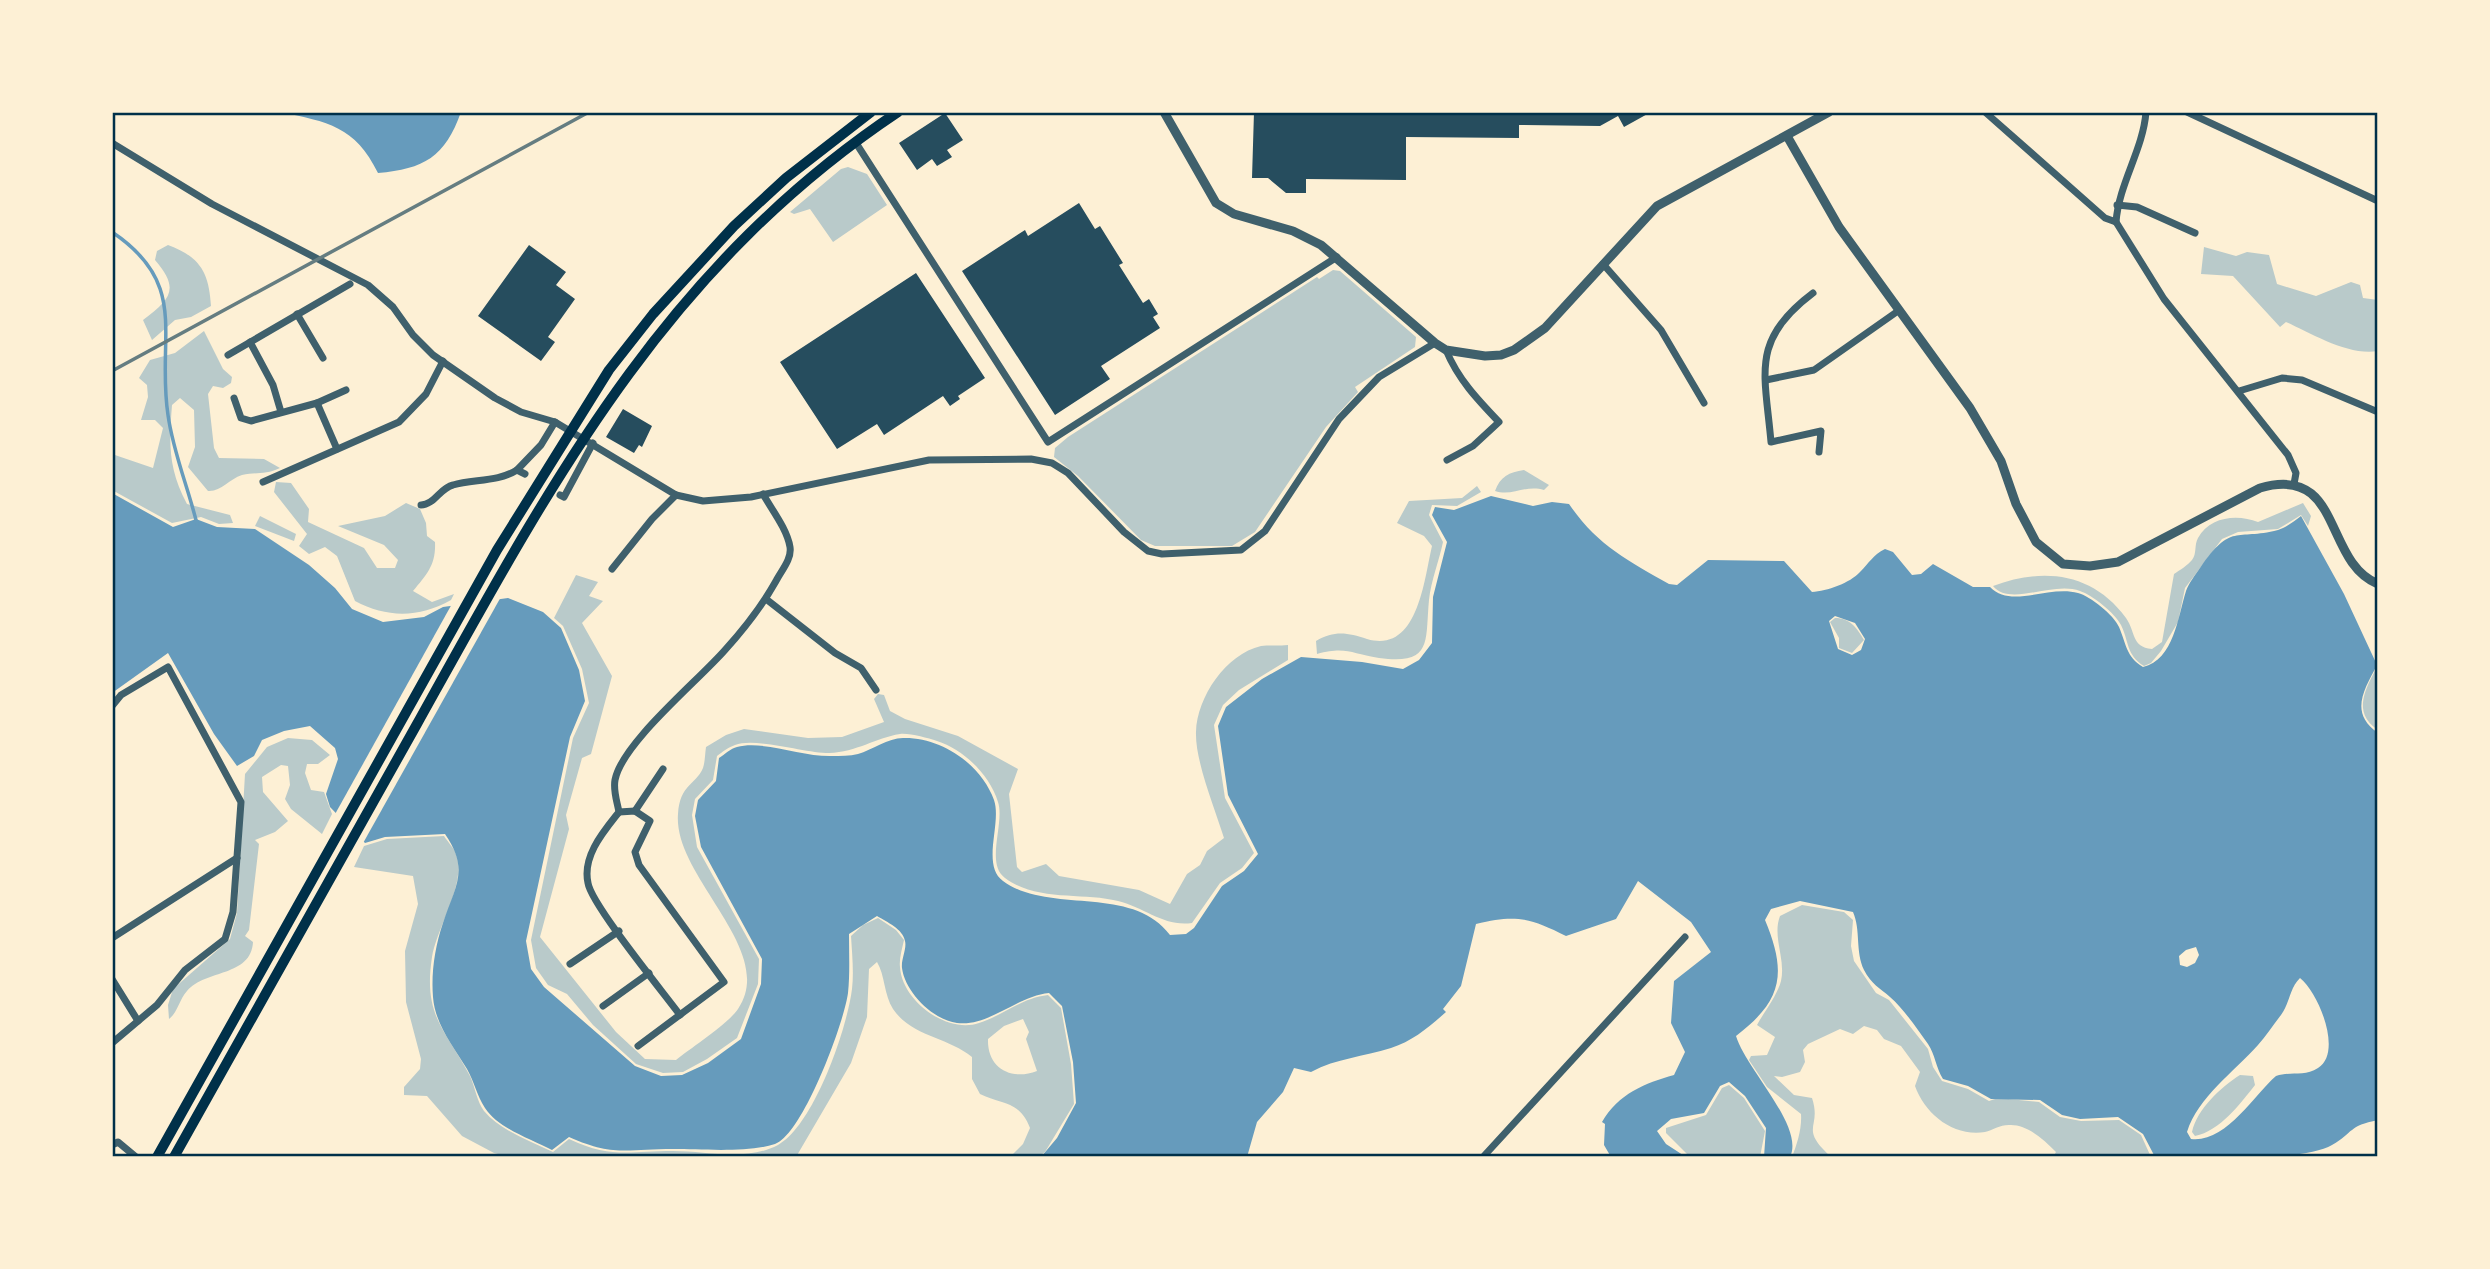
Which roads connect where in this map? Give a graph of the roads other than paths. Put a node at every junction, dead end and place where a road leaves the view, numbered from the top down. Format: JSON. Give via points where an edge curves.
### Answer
{"nodes":[{"id":1,"x":871,"y":112,"type":"edge"},
{"id":2,"x":898,"y":112,"type":"edge"},
{"id":3,"x":1164,"y":112,"type":"edge"},
{"id":4,"x":1985,"y":112,"type":"edge"},
{"id":5,"x":2146,"y":112,"type":"edge"},
{"id":6,"x":2187,"y":112,"type":"edge"},
{"id":7,"x":1831,"y":113,"type":"edge"},
{"id":8,"x":1787,"y":136,"type":"junction"},
{"id":9,"x":112,"y":143,"type":"edge"},
{"id":10,"x":856,"y":143,"type":"junction"},
{"id":11,"x":2378,"y":201,"type":"edge"},
{"id":12,"x":2117,"y":205,"type":"junction"},
{"id":13,"x":2116,"y":222,"type":"junction"},
{"id":14,"x":2195,"y":233,"type":"dead end"},
{"id":15,"x":1337,"y":257,"type":"junction"},
{"id":16,"x":1603,"y":264,"type":"junction"},
{"id":17,"x":350,"y":284,"type":"dead end"},
{"id":18,"x":1813,"y":293,"type":"dead end"},
{"id":19,"x":1898,"y":311,"type":"junction"},
{"id":20,"x":297,"y":314,"type":"junction"},
{"id":21,"x":250,"y":342,"type":"junction"},
{"id":22,"x":1435,"y":343,"type":"junction"},
{"id":23,"x":1446,"y":350,"type":"junction"},
{"id":24,"x":228,"y":355,"type":"dead end"},
{"id":25,"x":323,"y":358,"type":"dead end"},
{"id":26,"x":443,"y":361,"type":"junction"},
{"id":27,"x":1766,"y":380,"type":"junction"},
{"id":28,"x":346,"y":390,"type":"dead end"},
{"id":29,"x":2239,"y":391,"type":"junction"},
{"id":30,"x":234,"y":398,"type":"dead end"},
{"id":31,"x":317,"y":403,"type":"junction"},
{"id":32,"x":1704,"y":403,"type":"dead end"},
{"id":33,"x":281,"y":412,"type":"junction"},
{"id":34,"x":2378,"y":412,"type":"edge"},
{"id":35,"x":555,"y":422,"type":"junction"},
{"id":36,"x":570,"y":430,"type":"junction"},
{"id":37,"x":588,"y":441,"type":"junction"},
{"id":38,"x":337,"y":449,"type":"junction"},
{"id":39,"x":1819,"y":452,"type":"dead end"},
{"id":40,"x":1447,"y":460,"type":"dead end"},
{"id":41,"x":517,"y":470,"type":"junction"},
{"id":42,"x":525,"y":474,"type":"dead end"},
{"id":43,"x":263,"y":482,"type":"dead end"},
{"id":44,"x":2294,"y":484,"type":"junction"},
{"id":45,"x":763,"y":494,"type":"junction"},
{"id":46,"x":560,"y":495,"type":"dead end"},
{"id":47,"x":676,"y":495,"type":"junction"},
{"id":48,"x":421,"y":505,"type":"dead end"},
{"id":49,"x":612,"y":569,"type":"dead end"},
{"id":50,"x":2378,"y":584,"type":"edge"},
{"id":51,"x":766,"y":599,"type":"junction"},
{"id":52,"x":876,"y":690,"type":"dead end"},
{"id":53,"x":112,"y":706,"type":"edge"},
{"id":54,"x":663,"y":769,"type":"dead end"},
{"id":55,"x":635,"y":811,"type":"junction"},
{"id":56,"x":619,"y":812,"type":"junction"},
{"id":57,"x":237,"y":858,"type":"junction"},
{"id":58,"x":619,"y":931,"type":"junction"},
{"id":59,"x":1685,"y":937,"type":"dead end"},
{"id":60,"x":112,"y":938,"type":"edge"},
{"id":61,"x":570,"y":964,"type":"dead end"},
{"id":62,"x":649,"y":973,"type":"junction"},
{"id":63,"x":112,"y":979,"type":"edge"},
{"id":64,"x":603,"y":1006,"type":"dead end"},
{"id":65,"x":680,"y":1015,"type":"junction"},
{"id":66,"x":138,"y":1021,"type":"junction"},
{"id":67,"x":112,"y":1043,"type":"edge"},
{"id":68,"x":638,"y":1046,"type":"dead end"},
{"id":69,"x":112,"y":1145,"type":"edge"},
{"id":70,"x":136,"y":1157,"type":"edge"},
{"id":71,"x":158,"y":1157,"type":"edge"},
{"id":72,"x":174,"y":1157,"type":"edge"},
{"id":73,"x":1483,"y":1157,"type":"edge"}],
"edges":[{"from":1,"to":36,"type":"highway","via":[[786,178],[711,250],[630,343]]},
{"from":2,"to":10,"type":"highway"},
{"from":3,"to":15,"type":"street","via":[[1208,194],[1224,210],[1302,235]]},
{"from":4,"to":13,"type":"street","via":[[2105,218]]},
{"from":5,"to":12,"type":"street","via":[[2143,134]]},
{"from":6,"to":11,"type":"street"},
{"from":7,"to":8,"type":"street"},
{"from":8,"to":16,"type":"street","via":[[1657,206]]},
{"from":8,"to":19,"type":"street","via":[[1839,228]]},
{"from":9,"to":26,"type":"street","via":[[212,204],[368,285],[393,307],[426,349]]},
{"from":10,"to":15,"type":"street","via":[[1048,442]]},
{"from":10,"to":37,"type":"highway","via":[[768,214],[699,284],[643,352]]},
{"from":12,"to":13,"type":"street"},
{"from":12,"to":14,"type":"street","via":[[2137,207]]},
{"from":13,"to":29,"type":"street","via":[[2164,299]]},
{"from":15,"to":22,"type":"street"},
{"from":16,"to":23,"type":"street","via":[[1545,328],[1514,350],[1485,356]]},
{"from":16,"to":32,"type":"street","via":[[1661,330]]},
{"from":17,"to":20,"type":"street"},
{"from":18,"to":27,"type":"street","via":[[1779,325],[1763,360]]},
{"from":19,"to":27,"type":"street","via":[[1814,370]]},
{"from":19,"to":44,"type":"street","via":[[1970,408],[2001,461],[2035,542],[2063,564],[2118,562],[2260,488]]},
{"from":20,"to":21,"type":"street"},
{"from":20,"to":25,"type":"street"},
{"from":21,"to":24,"type":"street"},
{"from":21,"to":33,"type":"street","via":[[273,385]]},
{"from":22,"to":23,"type":"street"},
{"from":22,"to":45,"type":"street","via":[[1379,377],[1339,419],[1265,531],[1241,550],[1162,555],[1148,551],[1068,473],[1052,463],[1031,459],[929,460]]},
{"from":23,"to":40,"type":"street","via":[[1455,370],[1499,422],[1473,446]]},
{"from":26,"to":35,"type":"street","via":[[521,412]]},
{"from":26,"to":38,"type":"street","via":[[426,394],[399,422]]},
{"from":27,"to":39,"type":"street","via":[[1771,442],[1821,431]]},
{"from":28,"to":31,"type":"street"},
{"from":29,"to":34,"type":"street","via":[[2282,378],[2302,380]]},
{"from":29,"to":44,"type":"street","via":[[2288,455],[2296,473]]},
{"from":30,"to":33,"type":"street","via":[[241,418],[251,421]]},
{"from":31,"to":33,"type":"street"},
{"from":31,"to":38,"type":"street"},
{"from":35,"to":36,"type":"street"},
{"from":35,"to":41,"type":"street"},
{"from":36,"to":37,"type":"street"},
{"from":36,"to":71,"type":"highway","via":[[497,550]]},
{"from":37,"to":46,"type":"street","via":[[564,497]]},
{"from":37,"to":47,"type":"street"},
{"from":37,"to":72,"type":"highway","via":[[510,557]]},
{"from":38,"to":43,"type":"street"},
{"from":41,"to":42,"type":"street"},
{"from":41,"to":48,"type":"street","via":[[451,485]]},
{"from":44,"to":50,"type":"street","via":[[2315,496],[2359,574]]},
{"from":45,"to":47,"type":"street","via":[[723,501]]},
{"from":45,"to":51,"type":"street","via":[[790,549]]},
{"from":47,"to":49,"type":"street"},
{"from":51,"to":52,"type":"street","via":[[866,672]]},
{"from":51,"to":56,"type":"street","via":[[726,650],[622,762],[614,793]]},
{"from":53,"to":57,"type":"street","via":[[121,695],[168,667],[241,802]]},
{"from":54,"to":55,"type":"street"},
{"from":55,"to":56,"type":"street"},
{"from":55,"to":65,"type":"street","via":[[650,821],[635,852],[639,865],[724,982]]},
{"from":56,"to":58,"type":"street","via":[[593,849],[587,884]]},
{"from":57,"to":60,"type":"street"},
{"from":57,"to":66,"type":"street","via":[[233,912],[225,939],[185,970]]},
{"from":58,"to":61,"type":"street"},
{"from":58,"to":62,"type":"street"},
{"from":59,"to":73,"type":"street"},
{"from":62,"to":64,"type":"street"},
{"from":62,"to":65,"type":"street"},
{"from":63,"to":66,"type":"street"},
{"from":65,"to":68,"type":"street"},
{"from":66,"to":67,"type":"street"},
{"from":69,"to":70,"type":"street","via":[[118,1142]]}]}
